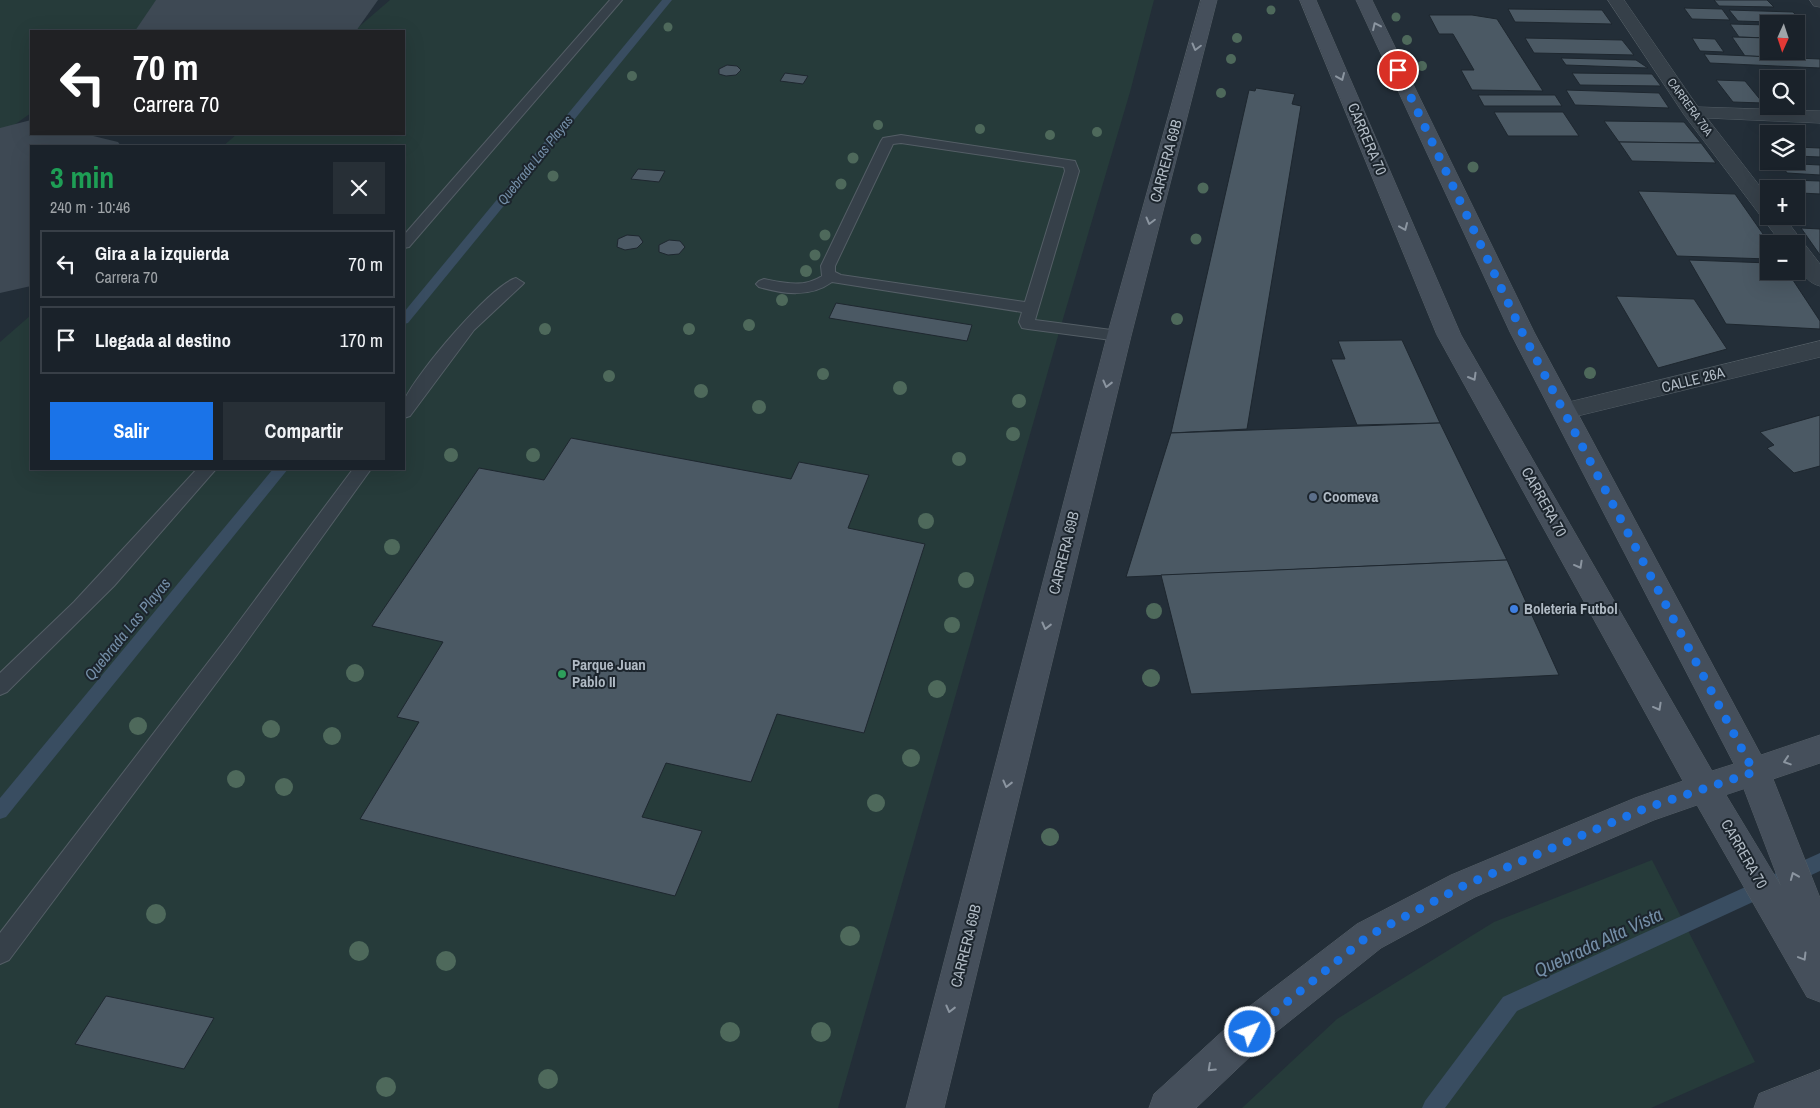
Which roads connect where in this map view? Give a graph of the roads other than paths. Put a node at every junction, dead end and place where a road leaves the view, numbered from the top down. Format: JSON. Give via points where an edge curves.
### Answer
{"nodes":[{"id":1,"x":616,"y":0,"type":"edge"},
{"id":2,"x":1209,"y":0,"type":"edge"},
{"id":3,"x":1308,"y":0,"type":"edge"},
{"id":4,"x":1364,"y":0,"type":"edge"},
{"id":5,"x":1616,"y":0,"type":"edge"},
{"id":6,"x":1692,"y":112,"type":"junction"},
{"id":7,"x":1820,"y":117,"type":"edge"},
{"id":8,"x":1760,"y":200,"type":"edge"},
{"id":9,"x":405,"y":243,"type":"edge"},
{"id":10,"x":1805,"y":260,"type":"edge"},
{"id":11,"x":831,"y":276,"type":"junction"},
{"id":12,"x":1820,"y":279,"type":"edge"},
{"id":13,"x":516,"y":283,"type":"dead end"},
{"id":14,"x":764,"y":284,"type":"dead end"},
{"id":15,"x":1030,"y":308,"type":"junction"},
{"id":16,"x":1119,"y":336,"type":"junction"},
{"id":17,"x":1820,"y":349,"type":"edge"},
{"id":18,"x":405,"y":411,"type":"edge"},
{"id":19,"x":1565,"y":411,"type":"junction"},
{"id":20,"x":206,"y":470,"type":"edge"},
{"id":21,"x":361,"y":470,"type":"edge"},
{"id":22,"x":0,"y":686,"type":"edge"},
{"id":23,"x":1820,"y":749,"type":"edge"},
{"id":24,"x":1754,"y":772,"type":"junction"},
{"id":25,"x":1705,"y":788,"type":"junction"},
{"id":26,"x":1806,"y":929,"type":"edge"},
{"id":27,"x":0,"y":952,"type":"edge"},
{"id":28,"x":1820,"y":984,"type":"edge"},
{"id":29,"x":1820,"y":1089,"type":"edge"},
{"id":30,"x":925,"y":1108,"type":"edge"},
{"id":31,"x":1168,"y":1108,"type":"edge"},
{"id":32,"x":1772,"y":1108,"type":"edge"}],
"edges":[{"from":1,"to":9,"type":"lane"},
{"from":2,"to":16,"type":"main road","name":"CARRERA 69B","one_way":true},
{"from":3,"to":25,"type":"main road","name":"CARRERA 70","one_way":true,"via":[[1449,335]]},
{"from":19,"to":4,"type":"main road","name":"CARRERA 70","one_way":true,"via":[[1522,332]]},
{"from":5,"to":6,"type":"street","name":"CARRERA 70A"},
{"from":6,"to":7,"type":"street"},
{"from":6,"to":8,"type":"street","name":"CARRERA 70A"},
{"from":10,"to":12,"type":"street"},
{"from":11,"to":14,"type":"lane","via":[[820,285],[804,290]]},
{"from":11,"to":15,"type":"lane"},
{"from":11,"to":15,"type":"lane","via":[[826,270],[888,141],[901,139],[1060,160],[1070,164],[1072,171]]},
{"from":13,"to":18,"type":"lane","via":[[480,313],[459,337]]},
{"from":15,"to":16,"type":"lane","via":[[1028,324]]},
{"from":16,"to":30,"type":"main road","name":"CARRERA 69B","one_way":true},
{"from":17,"to":19,"type":"street","name":"CALLE 26A"},
{"from":19,"to":24,"type":"main road","name":"CARRERA 70"},
{"from":20,"to":22,"type":"lane","via":[[88,601]]},
{"from":21,"to":27,"type":"lane"},
{"from":23,"to":24,"type":"main road","one_way":true},
{"from":24,"to":25,"type":"main road"},
{"from":26,"to":24,"type":"main road","name":"CARRERA 70","one_way":true,"via":[[1778,835]]},
{"from":25,"to":26,"type":"main road","name":"CARRERA 70","via":[[1742,850]]},
{"from":25,"to":31,"type":"main road","one_way":true,"via":[[1646,808],[1463,886],[1368,936],[1263,1019]]},
{"from":26,"to":28,"type":"main road","name":"CARRERA 70","one_way":true},
{"from":29,"to":32,"type":"main road"}]}
